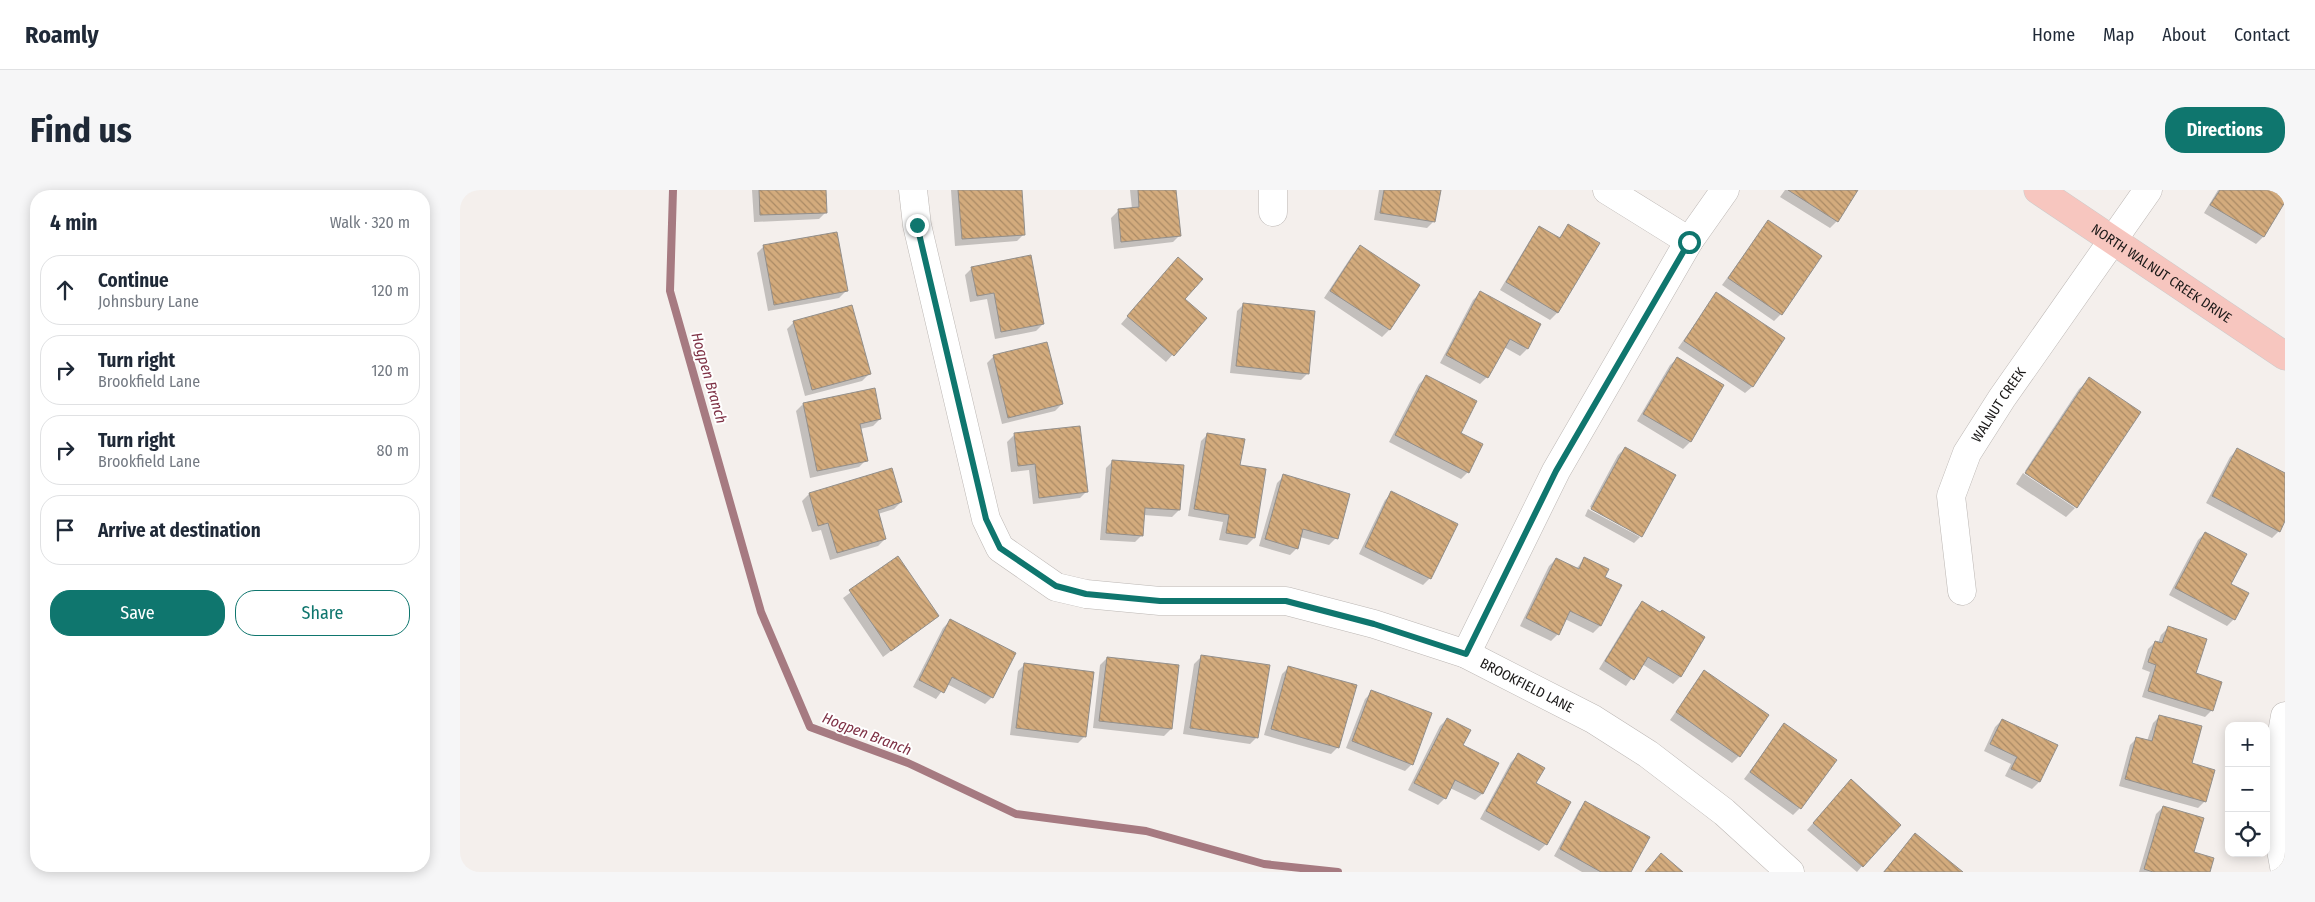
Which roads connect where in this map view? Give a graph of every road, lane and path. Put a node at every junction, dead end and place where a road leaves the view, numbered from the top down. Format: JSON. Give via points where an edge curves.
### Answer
{"nodes":[{"id":1,"x":913,"y":190,"type":"edge"},
{"id":2,"x":1607,"y":190,"type":"edge"},
{"id":3,"x":1725,"y":190,"type":"edge"},
{"id":4,"x":2038,"y":190,"type":"edge"},
{"id":5,"x":2148,"y":190,"type":"edge"},
{"id":6,"x":2113,"y":241,"type":"junction"},
{"id":7,"x":1689,"y":242,"type":"junction"},
{"id":8,"x":2285,"y":356,"type":"edge"},
{"id":9,"x":1962,"y":591,"type":"dead end"},
{"id":10,"x":1466,"y":654,"type":"junction"},
{"id":11,"x":2285,"y":716,"type":"edge"},
{"id":12,"x":1790,"y":872,"type":"edge"},
{"id":13,"x":2285,"y":872,"type":"edge"}],
"edges":[{"from":1,"to":10,"type":"street","name":"BROOKFIELD LANE","via":[[917,225],[986,519],[1000,548],[1056,586],[1086,594],[1160,601],[1286,601],[1374,624]]},
{"from":2,"to":7,"type":"street"},
{"from":3,"to":7,"type":"street"},
{"from":4,"to":6,"type":"main road","name":"NORTH WALNUT CREEK DRIVE"},
{"from":5,"to":6,"type":"street","name":"WALNUT CREEK"},
{"from":6,"to":8,"type":"main road","name":"NORTH WALNUT CREEK DRIVE"},
{"from":6,"to":9,"type":"street","name":"WALNUT CREEK","via":[[1967,453],[1950,496]]},
{"from":7,"to":10,"type":"street","via":[[1556,471]]},
{"from":10,"to":12,"type":"street","name":"BROOKFIELD LANE","via":[[1593,718],[1648,754],[1724,812]]},
{"from":11,"to":13,"type":"street","via":[[2271,795]]}]}
